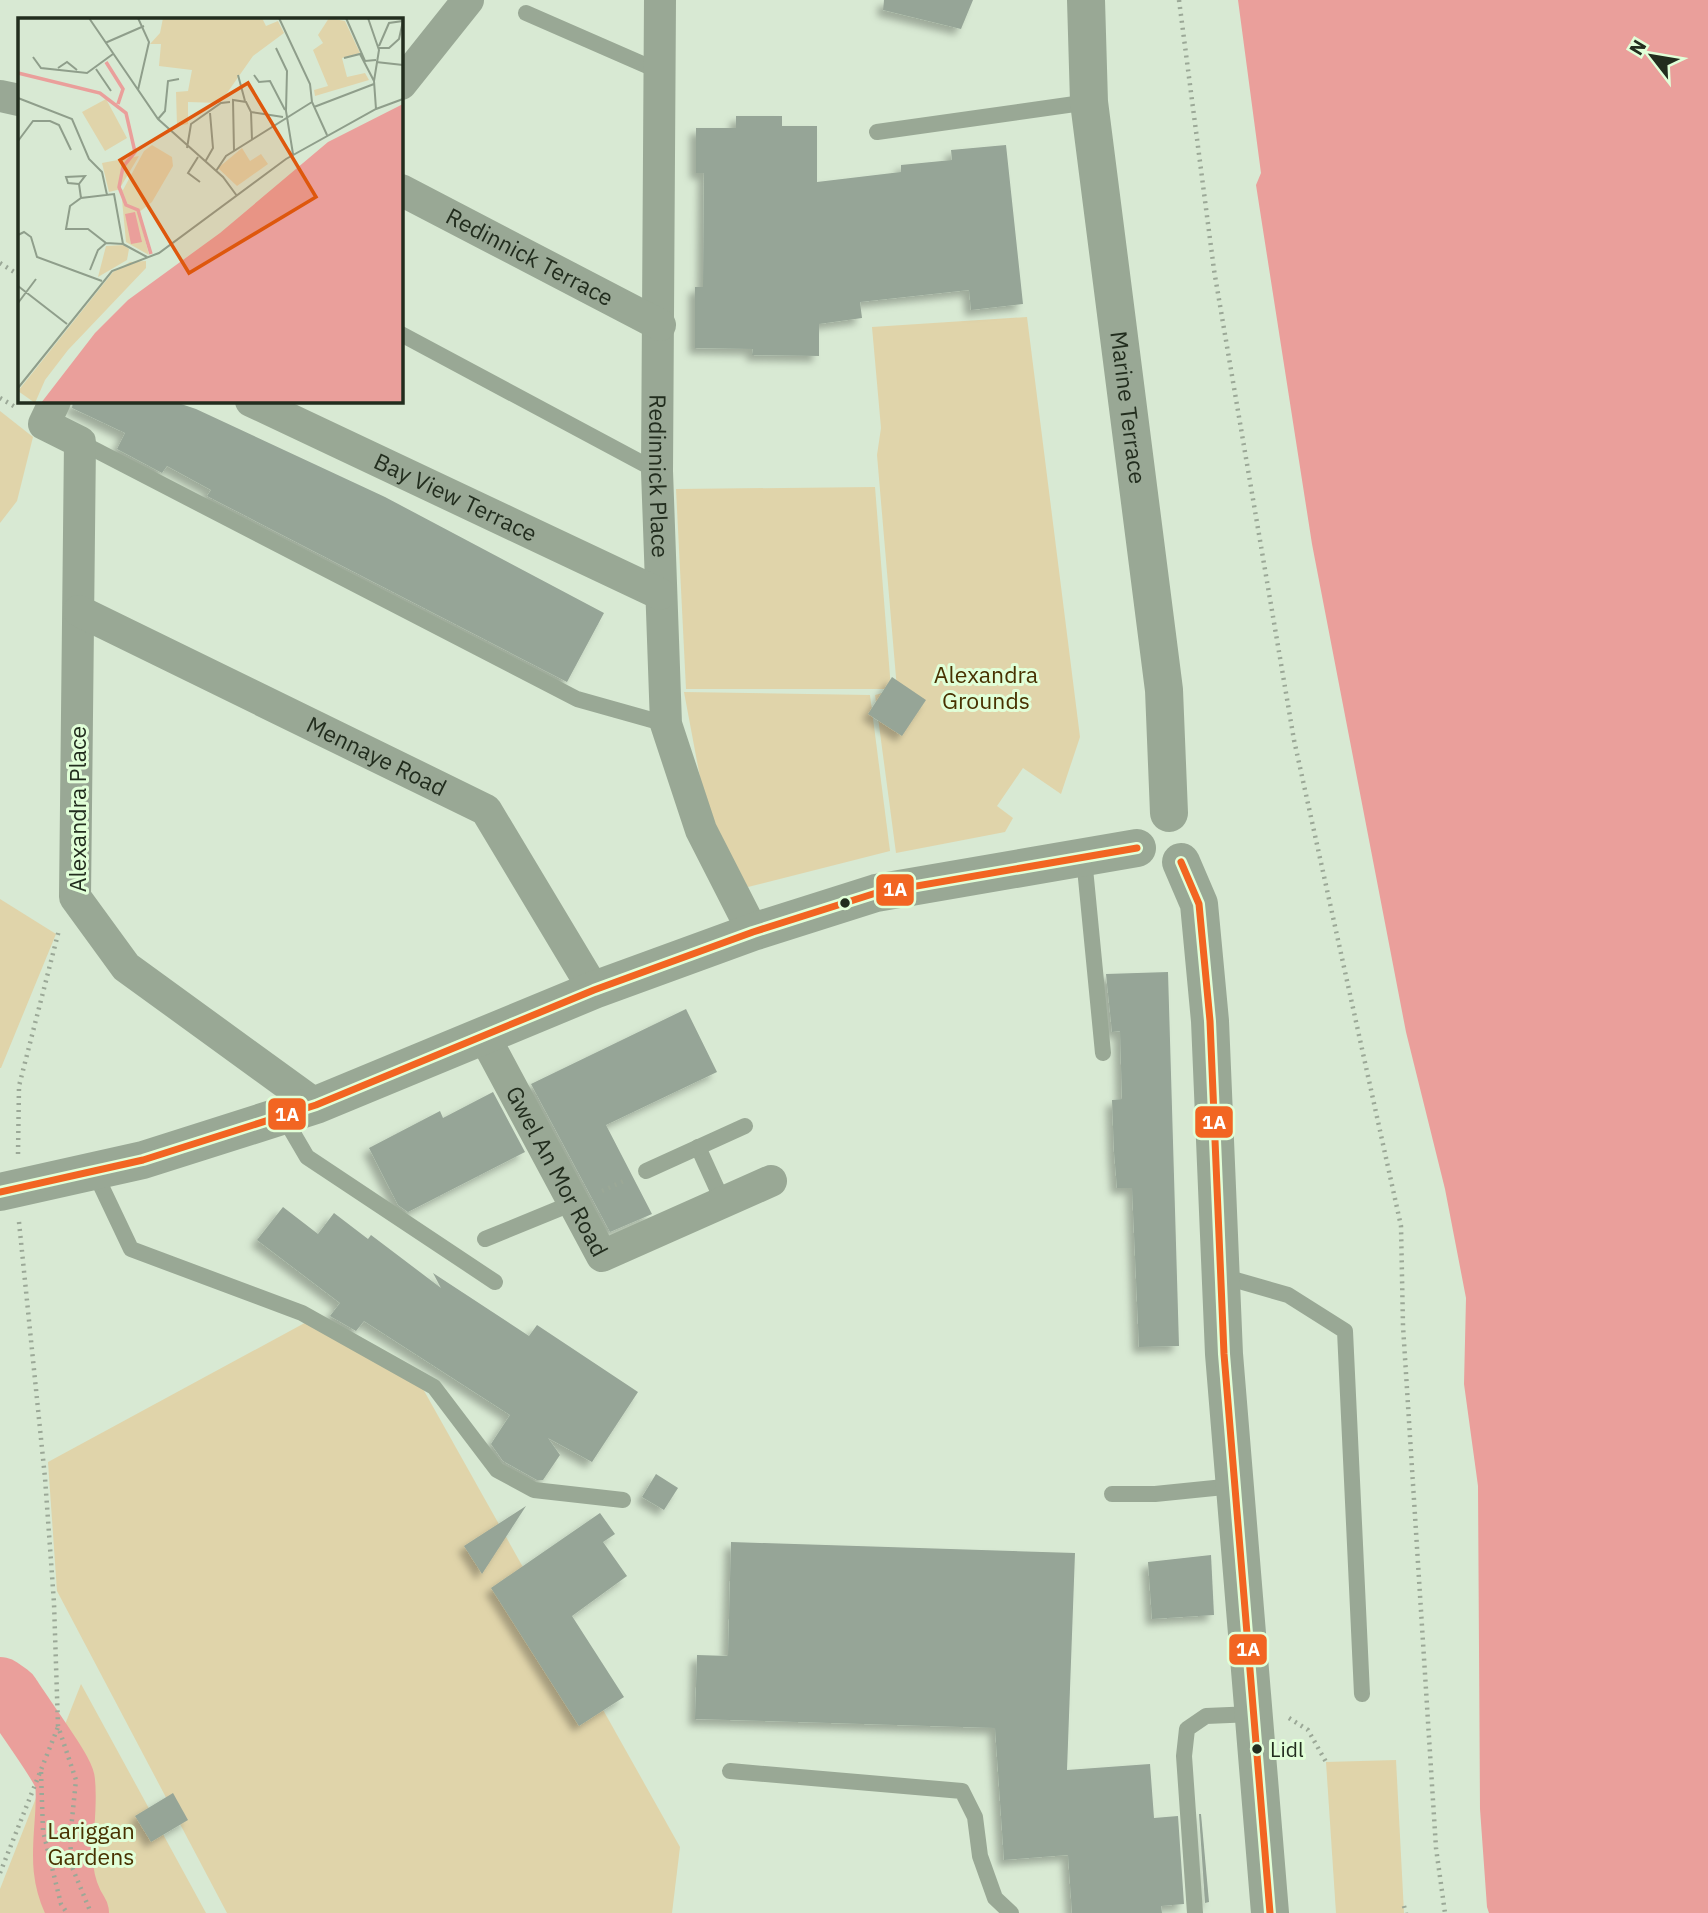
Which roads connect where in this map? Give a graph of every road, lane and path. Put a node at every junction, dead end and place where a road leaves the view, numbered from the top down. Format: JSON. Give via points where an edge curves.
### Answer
{"nodes":[{"id":1,"x":468,"y":0,"type":"edge"},
{"id":2,"x":660,"y":0,"type":"edge"},
{"id":3,"x":1086,"y":0,"type":"edge"},
{"id":4,"x":1179,"y":0,"type":"edge"},
{"id":5,"x":526,"y":13,"type":"dead end"},
{"id":6,"x":661,"y":72,"type":"junction"},
{"id":7,"x":402,"y":83,"type":"edge"},
{"id":8,"x":0,"y":96,"type":"edge"},
{"id":9,"x":18,"y":100,"type":"edge"},
{"id":10,"x":1089,"y":102,"type":"junction"},
{"id":11,"x":877,"y":132,"type":"dead end"},
{"id":12,"x":402,"y":191,"type":"edge"},
{"id":13,"x":0,"y":263,"type":"edge"},
{"id":14,"x":18,"y":274,"type":"edge"},
{"id":15,"x":660,"y":325,"type":"junction"},
{"id":16,"x":402,"y":335,"type":"edge"},
{"id":17,"x":253,"y":402,"type":"edge"},
{"id":18,"x":50,"y":412,"type":"edge"},
{"id":19,"x":80,"y":442,"type":"junction"},
{"id":20,"x":657,"y":471,"type":"junction"},
{"id":21,"x":660,"y":594,"type":"junction"},
{"id":22,"x":79,"y":611,"type":"junction"},
{"id":23,"x":666,"y":724,"type":"junction"},
{"id":24,"x":1169,"y":813,"type":"junction"},
{"id":25,"x":1137,"y":848,"type":"junction"},
{"id":26,"x":1084,"y":858,"type":"junction"},
{"id":27,"x":1181,"y":862,"type":"junction"},
{"id":28,"x":75,"y":898,"type":"junction"},
{"id":29,"x":753,"y":932,"type":"junction"},
{"id":30,"x":594,"y":990,"type":"junction"},
{"id":31,"x":483,"y":1034,"type":"junction"},
{"id":32,"x":1103,"y":1053,"type":"dead end"},
{"id":33,"x":299,"y":1110,"type":"junction"},
{"id":34,"x":745,"y":1126,"type":"dead end"},
{"id":35,"x":698,"y":1147,"type":"junction"},
{"id":36,"x":94,"y":1171,"type":"junction"},
{"id":37,"x":646,"y":1171,"type":"joint"},
{"id":38,"x":771,"y":1181,"type":"dead end"},
{"id":39,"x":9,"y":1191,"type":"edge"},
{"id":40,"x":723,"y":1202,"type":"junction"},
{"id":41,"x":573,"y":1203,"type":"junction"},
{"id":42,"x":485,"y":1239,"type":"dead end"},
{"id":43,"x":1222,"y":1276,"type":"junction"},
{"id":44,"x":495,"y":1282,"type":"dead end"},
{"id":45,"x":1234,"y":1486,"type":"junction"},
{"id":46,"x":1112,"y":1494,"type":"dead end"},
{"id":47,"x":622,"y":1500,"type":"dead end"},
{"id":48,"x":1362,"y":1694,"type":"dead end"},
{"id":49,"x":1253,"y":1714,"type":"junction"},
{"id":50,"x":58,"y":1727,"type":"junction"},
{"id":51,"x":1326,"y":1762,"type":"dead end"},
{"id":52,"x":41,"y":1768,"type":"junction"},
{"id":53,"x":730,"y":1771,"type":"dead end"},
{"id":54,"x":0,"y":1872,"type":"edge"},
{"id":55,"x":1404,"y":1906,"type":"dead end"},
{"id":56,"x":67,"y":1913,"type":"edge"},
{"id":57,"x":91,"y":1913,"type":"edge"},
{"id":58,"x":1011,"y":1913,"type":"edge"},
{"id":59,"x":1195,"y":1913,"type":"edge"},
{"id":60,"x":1270,"y":1913,"type":"edge"},
{"id":61,"x":1406,"y":1913,"type":"edge"},
{"id":62,"x":1445,"y":1913,"type":"edge"}],
"edges":[{"from":1,"to":7,"type":"street"},
{"from":2,"to":6,"type":"street","name":"Redinnick Place"},
{"from":3,"to":10,"type":"street","name":"Marine Terrace"},
{"from":4,"to":62,"type":"path","via":[[1214,270],[1294,740],[1401,1226],[1403,1326],[1436,1848]]},
{"from":5,"to":6,"type":"lane"},
{"from":6,"to":15,"type":"street","name":"Redinnick Place"},
{"from":8,"to":9,"type":"street"},
{"from":10,"to":11,"type":"lane"},
{"from":10,"to":24,"type":"street","name":"Marine Terrace","via":[[1164,690]]},
{"from":12,"to":15,"type":"street","name":"Redinnick Terrace"},
{"from":13,"to":14,"type":"path"},
{"from":15,"to":20,"type":"street","name":"Redinnick Place"},
{"from":16,"to":20,"type":"lane"},
{"from":17,"to":21,"type":"street","name":"Bay View Terrace"},
{"from":18,"to":19,"type":"street"},
{"from":19,"to":22,"type":"street","name":"Alexandra Place"},
{"from":19,"to":23,"type":"lane","via":[[577,699]]},
{"from":20,"to":21,"type":"street","name":"Redinnick Place"},
{"from":21,"to":23,"type":"street","name":"Redinnick Place"},
{"from":22,"to":28,"type":"street","name":"Alexandra Place"},
{"from":22,"to":30,"type":"street","name":"Mennaye Road","via":[[486,810]]},
{"from":23,"to":29,"type":"street","name":"Redinnick Place","via":[[701,830]]},
{"from":24,"to":25,"type":"street","via":[[1144,820],[1137,832]]},
{"from":24,"to":27,"type":"street","via":[[1180,817],[1191,831],[1191,848]]},
{"from":25,"to":26,"type":"street"},
{"from":25,"to":27,"type":"street","via":[[1145,861],[1158,868]]},
{"from":26,"to":29,"type":"street","via":[[876,893]]},
{"from":26,"to":32,"type":"lane"},
{"from":27,"to":43,"type":"street","via":[[1199,904],[1202,930]]},
{"from":28,"to":33,"type":"street","name":"Alexandra Place","via":[[126,967]]},
{"from":28,"to":39,"type":"path","via":[[56,934],[19,1086]]},
{"from":29,"to":30,"type":"street"},
{"from":30,"to":31,"type":"street"},
{"from":31,"to":33,"type":"street"},
{"from":31,"to":41,"type":"street","name":"Gwel An Mor Road"},
{"from":33,"to":36,"type":"street"},
{"from":33,"to":44,"type":"lane","via":[[307,1157]]},
{"from":34,"to":35,"type":"lane"},
{"from":35,"to":37,"type":"lane"},
{"from":35,"to":40,"type":"lane"},
{"from":36,"to":39,"type":"street"},
{"from":36,"to":47,"type":"lane","via":[[131,1249],[302,1314],[434,1387],[497,1470],[534,1489]]},
{"from":37,"to":41,"type":"path"},
{"from":38,"to":40,"type":"street","name":"Gwel An Mor Road"},
{"from":39,"to":50,"type":"path","via":[[46,1492]]},
{"from":40,"to":41,"type":"street","name":"Gwel An Mor Road","via":[[601,1256]]},
{"from":41,"to":42,"type":"lane"},
{"from":43,"to":45,"type":"street"},
{"from":43,"to":48,"type":"lane","via":[[1288,1295],[1345,1331]]},
{"from":45,"to":46,"type":"lane"},
{"from":45,"to":49,"type":"street"},
{"from":49,"to":51,"type":"path","via":[[1291,1718],[1308,1730]]},
{"from":49,"to":59,"type":"lane","via":[[1206,1716],[1187,1729],[1184,1756]]},
{"from":49,"to":60,"type":"street"},
{"from":50,"to":52,"type":"path"},
{"from":50,"to":57,"type":"path","via":[[76,1780],[72,1867]]},
{"from":52,"to":54,"type":"path"},
{"from":52,"to":56,"type":"path","via":[[43,1831]]},
{"from":53,"to":58,"type":"lane","via":[[961,1791],[975,1817],[980,1856],[995,1898]]},
{"from":55,"to":61,"type":"path"}]}
